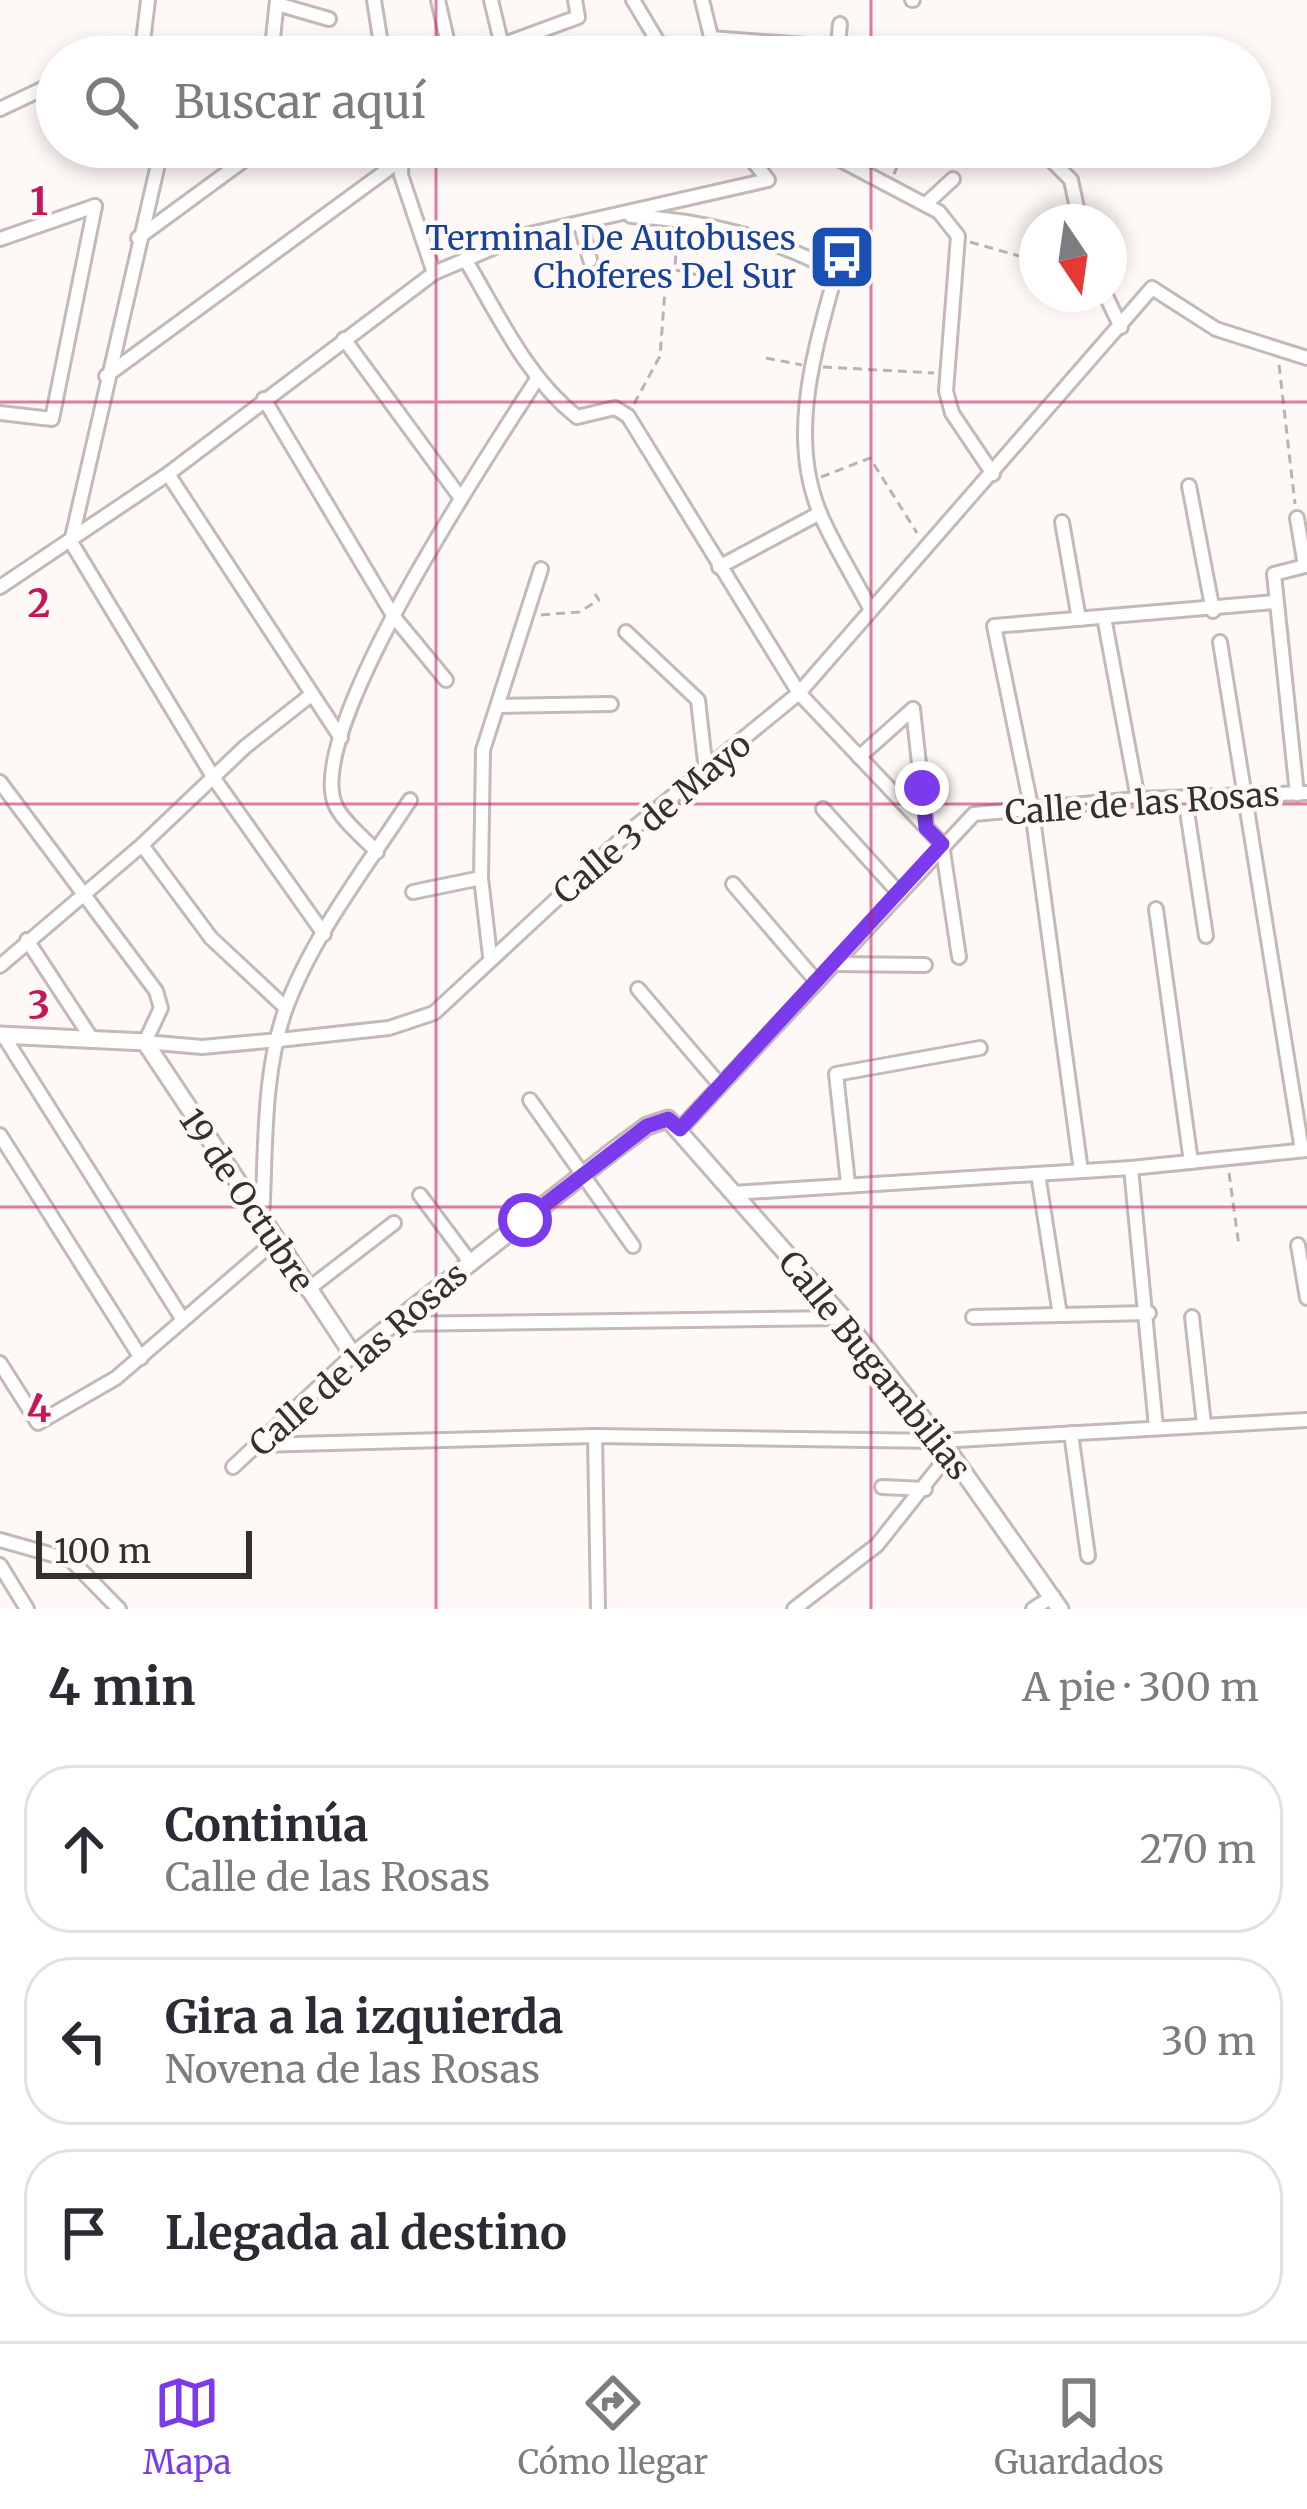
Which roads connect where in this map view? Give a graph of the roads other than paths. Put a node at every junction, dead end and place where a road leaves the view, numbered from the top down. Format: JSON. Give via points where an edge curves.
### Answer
{"nodes":[{"id":1,"x":148,"y":0,"type":"edge"},
{"id":2,"x":374,"y":0,"type":"edge"},
{"id":3,"x":438,"y":0,"type":"edge"},
{"id":4,"x":490,"y":0,"type":"edge"},
{"id":5,"x":575,"y":0,"type":"edge"},
{"id":6,"x":633,"y":0,"type":"edge"},
{"id":7,"x":702,"y":0,"type":"edge"},
{"id":8,"x":277,"y":2,"type":"edge"},
{"id":9,"x":329,"y":19,"type":"dead end"},
{"id":10,"x":840,"y":23,"type":"dead end"},
{"id":11,"x":143,"y":36,"type":"edge"},
{"id":12,"x":273,"y":36,"type":"edge"},
{"id":13,"x":380,"y":36,"type":"edge"},
{"id":14,"x":446,"y":36,"type":"edge"},
{"id":15,"x":499,"y":36,"type":"edge"},
{"id":16,"x":528,"y":36,"type":"edge"},
{"id":17,"x":655,"y":36,"type":"edge"},
{"id":18,"x":711,"y":36,"type":"edge"},
{"id":19,"x":839,"y":36,"type":"edge"},
{"id":20,"x":36,"y":92,"type":"edge"},
{"id":21,"x":0,"y":109,"type":"edge"},
{"id":22,"x":155,"y":168,"type":"edge"},
{"id":23,"x":233,"y":168,"type":"edge"},
{"id":24,"x":391,"y":168,"type":"edge"},
{"id":25,"x":400,"y":168,"type":"edge"},
{"id":26,"x":759,"y":168,"type":"edge"},
{"id":27,"x":860,"y":168,"type":"edge"},
{"id":28,"x":1059,"y":168,"type":"edge"},
{"id":29,"x":953,"y":179,"type":"dead end"},
{"id":30,"x":926,"y":204,"type":"junction"},
{"id":31,"x":1076,"y":204,"type":"edge"},
{"id":32,"x":624,"y":216,"type":"junction"},
{"id":33,"x":581,"y":224,"type":"junction"},
{"id":34,"x":137,"y":238,"type":"junction"},
{"id":35,"x":0,"y":239,"type":"edge"},
{"id":36,"x":465,"y":259,"type":"junction"},
{"id":37,"x":590,"y":260,"type":"dead end"},
{"id":38,"x":434,"y":273,"type":"junction"},
{"id":39,"x":1114,"y":312,"type":"edge"},
{"id":40,"x":1121,"y":327,"type":"junction"},
{"id":41,"x":344,"y":339,"type":"junction"},
{"id":42,"x":1307,"y":358,"type":"edge"},
{"id":43,"x":105,"y":376,"type":"junction"},
{"id":44,"x":538,"y":379,"type":"junction"},
{"id":45,"x":264,"y":398,"type":"junction"},
{"id":46,"x":0,"y":412,"type":"edge"},
{"id":47,"x":168,"y":473,"type":"junction"},
{"id":48,"x":993,"y":474,"type":"junction"},
{"id":49,"x":1190,"y":486,"type":"dead end"},
{"id":50,"x":460,"y":497,"type":"junction"},
{"id":51,"x":820,"y":514,"type":"junction"},
{"id":52,"x":1297,"y":518,"type":"road end"},
{"id":53,"x":1062,"y":522,"type":"dead end"},
{"id":54,"x":71,"y":542,"type":"junction"},
{"id":55,"x":719,"y":567,"type":"junction"},
{"id":56,"x":541,"y":569,"type":"dead end"},
{"id":57,"x":0,"y":586,"type":"edge"},
{"id":58,"x":1275,"y":602,"type":"junction"},
{"id":59,"x":871,"y":608,"type":"junction"},
{"id":60,"x":1213,"y":611,"type":"junction"},
{"id":61,"x":394,"y":617,"type":"junction"},
{"id":62,"x":1104,"y":617,"type":"junction"},
{"id":63,"x":1079,"y":619,"type":"junction"},
{"id":64,"x":626,"y":632,"type":"dead end"},
{"id":65,"x":1220,"y":642,"type":"dead end"},
{"id":66,"x":446,"y":680,"type":"dead end"},
{"id":67,"x":799,"y":693,"type":"junction"},
{"id":68,"x":311,"y":695,"type":"junction"},
{"id":69,"x":611,"y":704,"type":"dead end"},
{"id":70,"x":500,"y":706,"type":"junction"},
{"id":71,"x":340,"y":738,"type":"junction"},
{"id":72,"x":859,"y":757,"type":"junction"},
{"id":73,"x":706,"y":771,"type":"junction"},
{"id":74,"x":215,"y":780,"type":"junction"},
{"id":75,"x":0,"y":782,"type":"edge"},
{"id":76,"x":1302,"y":794,"type":"edge"},
{"id":77,"x":1247,"y":797,"type":"junction"},
{"id":78,"x":1185,"y":798,"type":"junction"},
{"id":79,"x":1138,"y":799,"type":"junction"},
{"id":80,"x":410,"y":800,"type":"dead end"},
{"id":81,"x":823,"y":809,"type":"dead end"},
{"id":82,"x":1031,"y":811,"type":"junction"},
{"id":83,"x":926,"y":828,"type":"junction"},
{"id":84,"x":942,"y":844,"type":"junction"},
{"id":85,"x":142,"y":845,"type":"junction"},
{"id":86,"x":377,"y":852,"type":"junction"},
{"id":87,"x":481,"y":878,"type":"junction"},
{"id":88,"x":733,"y":884,"type":"dead end"},
{"id":89,"x":412,"y":892,"type":"dead end"},
{"id":90,"x":899,"y":893,"type":"junction"},
{"id":91,"x":82,"y":894,"type":"junction"},
{"id":92,"x":1156,"y":909,"type":"dead end"},
{"id":93,"x":324,"y":934,"type":"junction"},
{"id":94,"x":1206,"y":936,"type":"dead end"},
{"id":95,"x":27,"y":940,"type":"junction"},
{"id":96,"x":490,"y":956,"type":"junction"},
{"id":97,"x":959,"y":957,"type":"dead end"},
{"id":98,"x":834,"y":964,"type":"junction"},
{"id":99,"x":925,"y":965,"type":"dead end"},
{"id":100,"x":0,"y":966,"type":"edge"},
{"id":101,"x":817,"y":982,"type":"junction"},
{"id":102,"x":638,"y":989,"type":"dead end"},
{"id":103,"x":286,"y":1008,"type":"junction"},
{"id":104,"x":2,"y":1035,"type":"edge"},
{"id":105,"x":89,"y":1036,"type":"junction"},
{"id":106,"x":279,"y":1040,"type":"junction"},
{"id":107,"x":145,"y":1042,"type":"junction"},
{"id":108,"x":980,"y":1048,"type":"dead end"},
{"id":109,"x":720,"y":1085,"type":"junction"},
{"id":110,"x":530,"y":1100,"type":"dead end"},
{"id":111,"x":680,"y":1129,"type":"junction"},
{"id":112,"x":0,"y":1135,"type":"edge"},
{"id":113,"x":1304,"y":1150,"type":"edge"},
{"id":114,"x":1191,"y":1162,"type":"junction"},
{"id":115,"x":1132,"y":1168,"type":"junction"},
{"id":116,"x":1081,"y":1171,"type":"junction"},
{"id":117,"x":1038,"y":1174,"type":"junction"},
{"id":118,"x":583,"y":1176,"type":"junction"},
{"id":119,"x":848,"y":1183,"type":"junction"},
{"id":120,"x":732,"y":1193,"type":"junction"},
{"id":121,"x":421,"y":1195,"type":"dead end"},
{"id":122,"x":262,"y":1222,"type":"junction"},
{"id":123,"x":394,"y":1223,"type":"dead end"},
{"id":124,"x":275,"y":1241,"type":"junction"},
{"id":125,"x":1298,"y":1245,"type":"dead end"},
{"id":126,"x":633,"y":1246,"type":"dead end"},
{"id":127,"x":470,"y":1262,"type":"junction"},
{"id":128,"x":308,"y":1290,"type":"junction"},
{"id":129,"x":1307,"y":1298,"type":"edge"},
{"id":130,"x":1149,"y":1312,"type":"junction"},
{"id":131,"x":1060,"y":1315,"type":"junction"},
{"id":132,"x":973,"y":1317,"type":"dead end"},
{"id":133,"x":1192,"y":1317,"type":"dead end"},
{"id":134,"x":843,"y":1318,"type":"junction"},
{"id":135,"x":183,"y":1319,"type":"junction"},
{"id":136,"x":390,"y":1324,"type":"junction"},
{"id":137,"x":353,"y":1355,"type":"junction"},
{"id":138,"x":141,"y":1358,"type":"junction"},
{"id":139,"x":0,"y":1363,"type":"edge"},
{"id":140,"x":1307,"y":1420,"type":"edge"},
{"id":141,"x":1204,"y":1424,"type":"junction"},
{"id":142,"x":1156,"y":1427,"type":"junction"},
{"id":143,"x":1071,"y":1433,"type":"junction"},
{"id":144,"x":595,"y":1436,"type":"junction"},
{"id":145,"x":257,"y":1445,"type":"junction"},
{"id":146,"x":944,"y":1447,"type":"junction"},
{"id":147,"x":232,"y":1467,"type":"dead end"},
{"id":148,"x":882,"y":1487,"type":"dead end"},
{"id":149,"x":925,"y":1489,"type":"junction"},
{"id":150,"x":0,"y":1540,"type":"edge"},
{"id":151,"x":1088,"y":1556,"type":"dead end"},
{"id":152,"x":0,"y":1565,"type":"edge"},
{"id":153,"x":1057,"y":1602,"type":"edge"},
{"id":154,"x":27,"y":1609,"type":"edge"},
{"id":155,"x":118,"y":1609,"type":"edge"},
{"id":156,"x":598,"y":1609,"type":"edge"},
{"id":157,"x":794,"y":1609,"type":"edge"},
{"id":158,"x":1033,"y":1609,"type":"edge"}],
"edges":[{"from":1,"to":11,"type":"street"},
{"from":2,"to":13,"type":"street"},
{"from":3,"to":14,"type":"street"},
{"from":4,"to":15,"type":"street"},
{"from":5,"to":16,"type":"street","via":[[578,17]]},
{"from":6,"to":17,"type":"street"},
{"from":7,"to":18,"type":"street"},
{"from":8,"to":9,"type":"street"},
{"from":8,"to":12,"type":"street"},
{"from":10,"to":19,"type":"street"},
{"from":20,"to":21,"type":"street"},
{"from":22,"to":34,"type":"street"},
{"from":23,"to":34,"type":"street"},
{"from":24,"to":43,"type":"street"},
{"from":25,"to":38,"type":"street"},
{"from":26,"to":32,"type":"street","via":[[768,180]]},
{"from":27,"to":30,"type":"street"},
{"from":28,"to":31,"type":"street"},
{"from":29,"to":30,"type":"street"},
{"from":30,"to":48,"type":"street","via":[[958,236],[947,374],[952,413]]},
{"from":32,"to":33,"type":"street"},
{"from":32,"to":51,"type":"street","via":[[678,219],[795,250],[836,272],[810,366],[805,429]]},
{"from":33,"to":36,"type":"street"},
{"from":33,"to":37,"type":"street"},
{"from":34,"to":43,"type":"street"},
{"from":35,"to":46,"type":"street","via":[[95,206],[52,419]]},
{"from":36,"to":38,"type":"street"},
{"from":36,"to":44,"type":"street"},
{"from":38,"to":41,"type":"street"},
{"from":39,"to":40,"type":"street"},
{"from":40,"to":42,"type":"street","name":"Calle 3 de Mayo","via":[[1152,289],[1216,329]]},
{"from":40,"to":48,"type":"street","name":"Calle 3 de Mayo"},
{"from":41,"to":45,"type":"street"},
{"from":41,"to":50,"type":"street"},
{"from":43,"to":54,"type":"street"},
{"from":44,"to":50,"type":"street"},
{"from":44,"to":55,"type":"street","via":[[577,417],[615,408],[628,416]]},
{"from":45,"to":47,"type":"street"},
{"from":45,"to":61,"type":"street"},
{"from":47,"to":54,"type":"street"},
{"from":47,"to":68,"type":"street"},
{"from":48,"to":59,"type":"street","name":"Calle 3 de Mayo"},
{"from":49,"to":60,"type":"street"},
{"from":50,"to":61,"type":"street"},
{"from":51,"to":55,"type":"street"},
{"from":51,"to":59,"type":"street"},
{"from":52,"to":58,"type":"street","via":[[1305,566],[1274,574]]},
{"from":53,"to":63,"type":"street"},
{"from":54,"to":57,"type":"street"},
{"from":54,"to":74,"type":"street"},
{"from":55,"to":67,"type":"street"},
{"from":56,"to":70,"type":"street"},
{"from":58,"to":60,"type":"street"},
{"from":58,"to":76,"type":"street"},
{"from":59,"to":67,"type":"street","name":"Calle 3 de Mayo"},
{"from":60,"to":62,"type":"street"},
{"from":61,"to":66,"type":"street"},
{"from":61,"to":71,"type":"street"},
{"from":62,"to":63,"type":"street"},
{"from":62,"to":79,"type":"street"},
{"from":63,"to":82,"type":"street","via":[[994,626]]},
{"from":64,"to":73,"type":"street","via":[[698,700]]},
{"from":65,"to":77,"type":"street"},
{"from":67,"to":72,"type":"street"},
{"from":67,"to":73,"type":"street","name":"Calle 3 de Mayo"},
{"from":68,"to":71,"type":"street"},
{"from":68,"to":74,"type":"street"},
{"from":69,"to":70,"type":"street"},
{"from":70,"to":87,"type":"street","via":[[483,750]]},
{"from":71,"to":86,"type":"street","via":[[334,804]]},
{"from":72,"to":83,"type":"street"},
{"from":72,"to":83,"type":"street","via":[[913,709]]},
{"from":73,"to":96,"type":"street","name":"Calle 3 de Mayo"},
{"from":74,"to":85,"type":"street"},
{"from":74,"to":93,"type":"street"},
{"from":75,"to":91,"type":"street"},
{"from":76,"to":77,"type":"street","name":"Calle de las Rosas"},
{"from":77,"to":78,"type":"street","name":"Calle de las Rosas"},
{"from":77,"to":113,"type":"street"},
{"from":78,"to":79,"type":"street","name":"Calle de las Rosas"},
{"from":78,"to":94,"type":"street"},
{"from":79,"to":82,"type":"street","name":"Calle de las Rosas"},
{"from":80,"to":86,"type":"street"},
{"from":81,"to":90,"type":"street"},
{"from":82,"to":84,"type":"street","name":"Calle de las Rosas","via":[[974,814]]},
{"from":82,"to":116,"type":"street"},
{"from":83,"to":84,"type":"street"},
{"from":84,"to":90,"type":"street","name":"Calle de las Rosas"},
{"from":84,"to":97,"type":"street"},
{"from":85,"to":91,"type":"street"},
{"from":85,"to":103,"type":"street","via":[[212,938]]},
{"from":86,"to":93,"type":"street"},
{"from":87,"to":89,"type":"street"},
{"from":87,"to":96,"type":"street"},
{"from":88,"to":101,"type":"street"},
{"from":90,"to":98,"type":"street","name":"Calle de las Rosas"},
{"from":91,"to":95,"type":"street"},
{"from":91,"to":107,"type":"street","via":[[161,1000]]},
{"from":92,"to":114,"type":"street"},
{"from":93,"to":103,"type":"street"},
{"from":95,"to":100,"type":"street"},
{"from":95,"to":105,"type":"street"},
{"from":96,"to":106,"type":"street","name":"Calle 3 de Mayo","via":[[434,1012],[389,1028]]},
{"from":98,"to":99,"type":"street"},
{"from":98,"to":101,"type":"street","name":"Calle de las Rosas"},
{"from":101,"to":109,"type":"street","name":"Calle de las Rosas"},
{"from":102,"to":109,"type":"street"},
{"from":103,"to":106,"type":"street"},
{"from":104,"to":105,"type":"street","name":"Calle 3 de Mayo"},
{"from":104,"to":135,"type":"street"},
{"from":105,"to":107,"type":"street","name":"Calle 3 de Mayo"},
{"from":106,"to":107,"type":"street","name":"Calle 3 de Mayo"},
{"from":106,"to":122,"type":"street"},
{"from":107,"to":122,"type":"street","name":"19 de Octubre"},
{"from":108,"to":119,"type":"street","via":[[836,1075]]},
{"from":109,"to":111,"type":"street","name":"Calle de las Rosas"},
{"from":110,"to":118,"type":"street"},
{"from":111,"to":118,"type":"street","name":"Calle de las Rosas","via":[[660,1119]]},
{"from":111,"to":120,"type":"street","name":"Calle Bugambilias"},
{"from":112,"to":138,"type":"street"},
{"from":113,"to":114,"type":"street"},
{"from":114,"to":115,"type":"street"},
{"from":115,"to":116,"type":"street"},
{"from":115,"to":130,"type":"street"},
{"from":116,"to":117,"type":"street"},
{"from":117,"to":119,"type":"street"},
{"from":117,"to":131,"type":"street"},
{"from":118,"to":126,"type":"street"},
{"from":118,"to":127,"type":"street","name":"Calle de las Rosas"},
{"from":119,"to":120,"type":"street"},
{"from":120,"to":134,"type":"street","name":"Calle Bugambilias"},
{"from":121,"to":127,"type":"street"},
{"from":122,"to":124,"type":"street","name":"19 de Octubre"},
{"from":123,"to":128,"type":"street"},
{"from":124,"to":128,"type":"street","name":"19 de Octubre"},
{"from":124,"to":135,"type":"street"},
{"from":125,"to":129,"type":"street"},
{"from":127,"to":136,"type":"street","name":"Calle de las Rosas"},
{"from":128,"to":137,"type":"street","name":"19 de Octubre"},
{"from":130,"to":131,"type":"street"},
{"from":130,"to":142,"type":"street"},
{"from":131,"to":132,"type":"street"},
{"from":133,"to":141,"type":"street"},
{"from":134,"to":136,"type":"street"},
{"from":134,"to":146,"type":"street","name":"Calle Bugambilias"},
{"from":135,"to":138,"type":"street"},
{"from":136,"to":137,"type":"street","name":"Calle de las Rosas"},
{"from":137,"to":145,"type":"street","name":"Calle de las Rosas"},
{"from":138,"to":139,"type":"street","via":[[38,1423]]},
{"from":140,"to":141,"type":"street"},
{"from":141,"to":142,"type":"street"},
{"from":142,"to":143,"type":"street"},
{"from":143,"to":146,"type":"street"},
{"from":143,"to":151,"type":"street"},
{"from":144,"to":145,"type":"street"},
{"from":144,"to":146,"type":"street"},
{"from":144,"to":156,"type":"street"},
{"from":145,"to":147,"type":"street","name":"Calle de las Rosas"},
{"from":146,"to":149,"type":"street"},
{"from":146,"to":153,"type":"street","name":"Calle Bugambilias"},
{"from":148,"to":149,"type":"street"},
{"from":149,"to":157,"type":"street","via":[[877,1545]]},
{"from":150,"to":155,"type":"street","via":[[71,1560]]},
{"from":152,"to":154,"type":"street"},
{"from":153,"to":158,"type":"street"}]}
